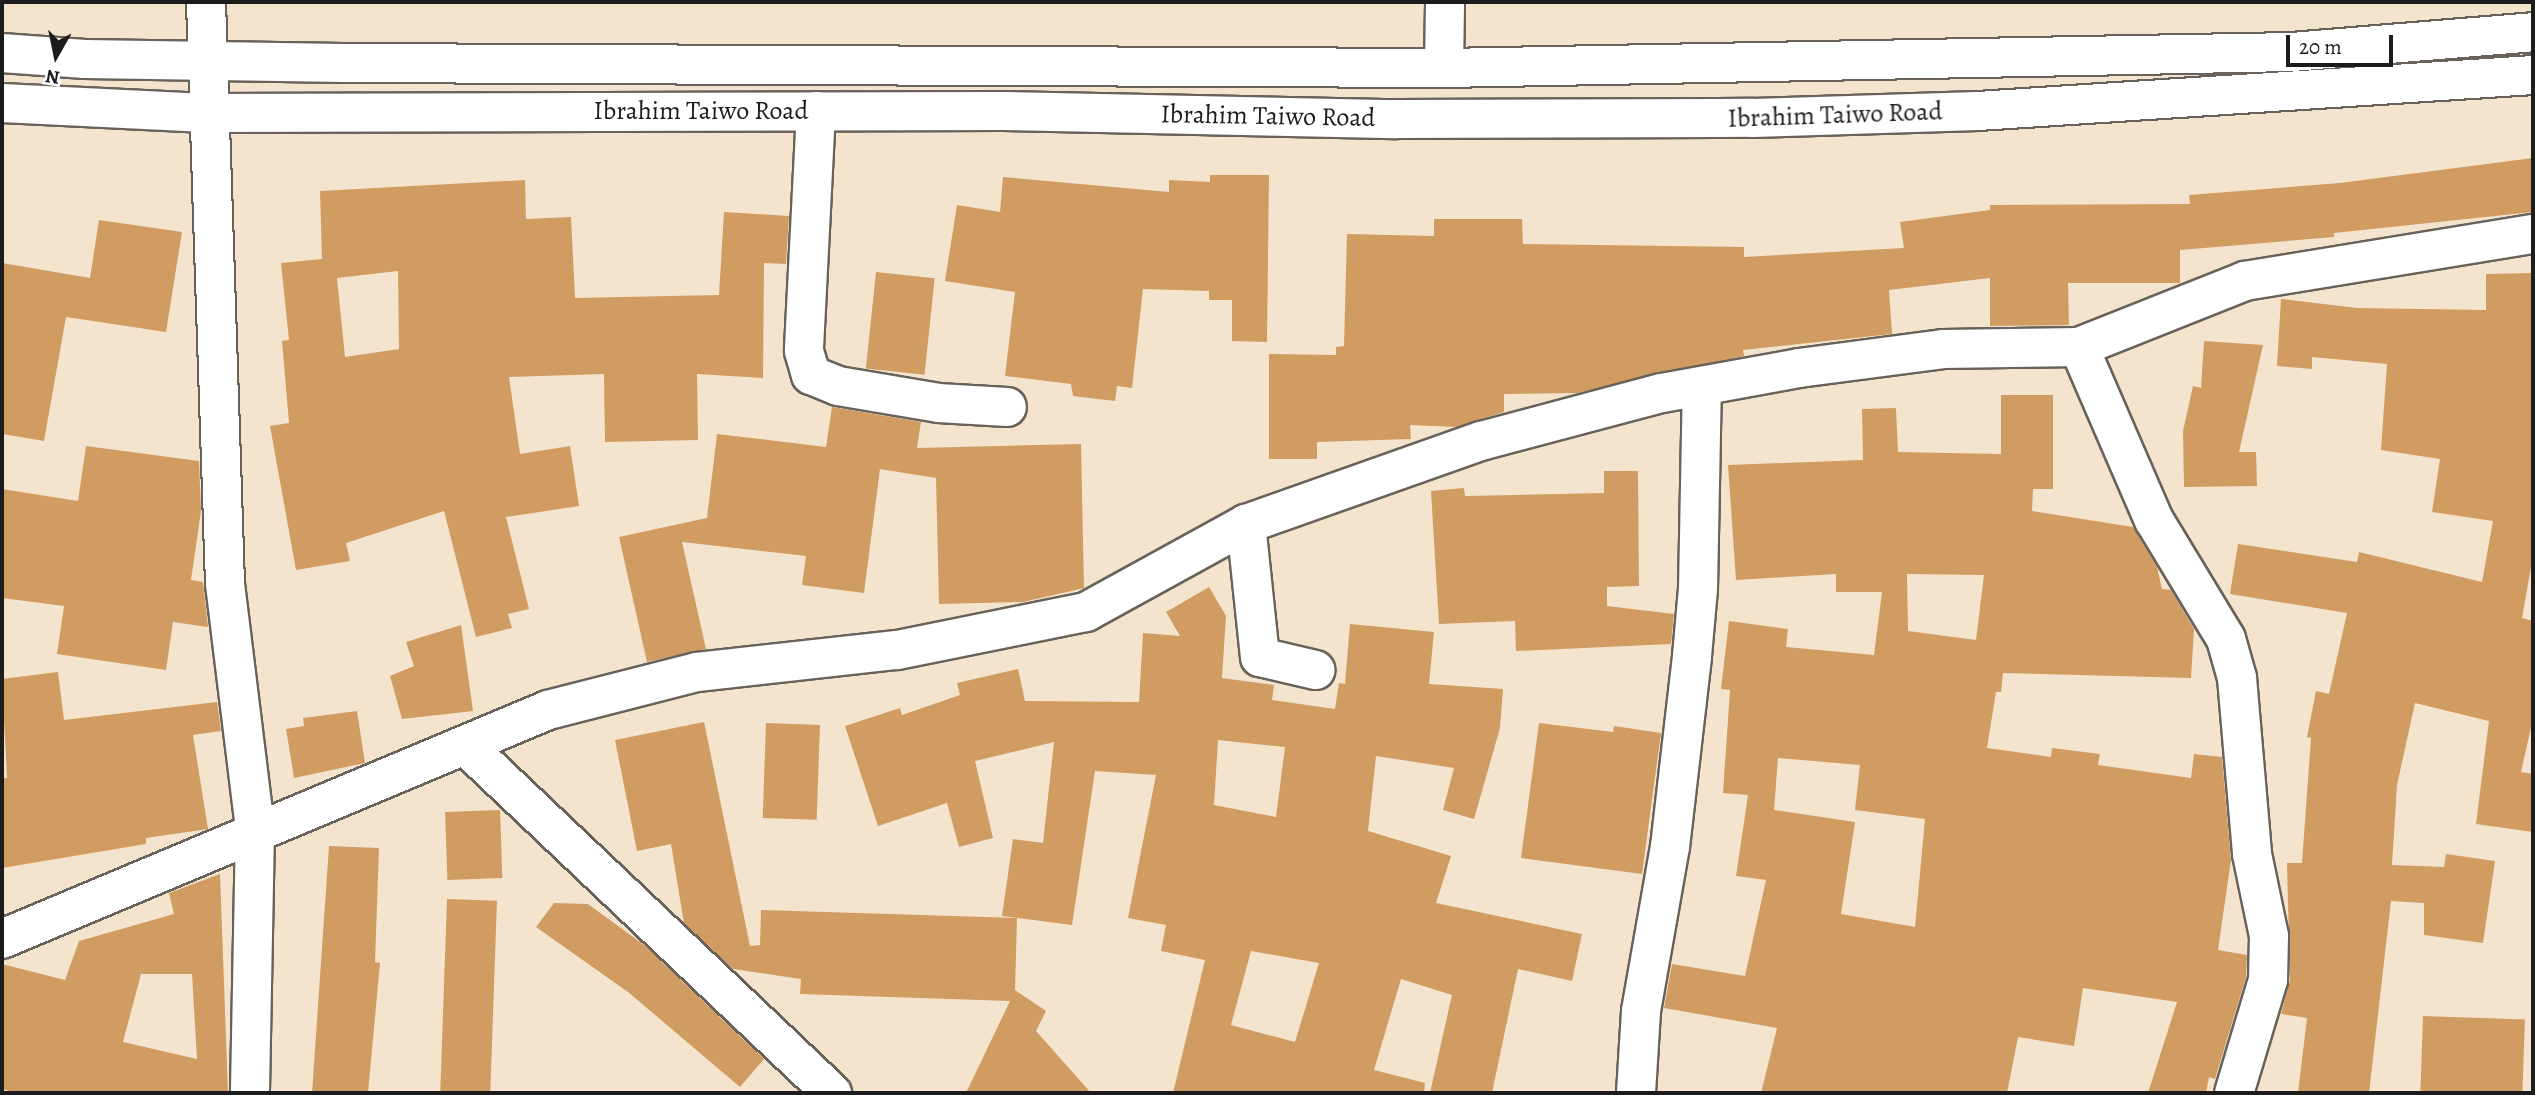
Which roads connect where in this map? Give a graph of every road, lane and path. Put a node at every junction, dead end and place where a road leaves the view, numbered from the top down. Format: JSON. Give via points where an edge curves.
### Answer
{"nodes":[{"id":1,"x":206,"y":2,"type":"edge"},
{"id":2,"x":1445,"y":2,"type":"edge"},
{"id":3,"x":2533,"y":32,"type":"edge"},
{"id":4,"x":2,"y":52,"type":"edge"},
{"id":5,"x":205,"y":61,"type":"junction"},
{"id":6,"x":1444,"y":68,"type":"junction"},
{"id":7,"x":2533,"y":75,"type":"edge"},
{"id":8,"x":2,"y":103,"type":"edge"},
{"id":9,"x":816,"y":111,"type":"junction"},
{"id":10,"x":206,"y":113,"type":"junction"},
{"id":11,"x":2533,"y":234,"type":"edge"},
{"id":12,"x":2079,"y":347,"type":"junction"},
{"id":13,"x":1702,"y":386,"type":"junction"},
{"id":14,"x":1007,"y":407,"type":"dead end"},
{"id":15,"x":1246,"y":524,"type":"junction"},
{"id":16,"x":1315,"y":670,"type":"dead end"},
{"id":17,"x":467,"y":747,"type":"junction"},
{"id":18,"x":255,"y":830,"type":"junction"},
{"id":19,"x":2,"y":939,"type":"edge"},
{"id":20,"x":250,"y":1093,"type":"edge"},
{"id":21,"x":832,"y":1093,"type":"edge"},
{"id":22,"x":1636,"y":1093,"type":"edge"},
{"id":23,"x":2234,"y":1093,"type":"edge"}],
"edges":[{"from":1,"to":5,"type":"street"},
{"from":2,"to":6,"type":"street"},
{"from":3,"to":6,"type":"street","name":"Ibrahim Taiwo Road","via":[[2292,52]]},
{"from":4,"to":5,"type":"street","name":"Ibrahim Taiwo Road"},
{"from":5,"to":6,"type":"street","name":"Ibrahim Taiwo Road"},
{"from":5,"to":10,"type":"street"},
{"from":7,"to":9,"type":"street","name":"Ibrahim Taiwo Road","via":[[1978,111],[1752,118],[1396,119]]},
{"from":8,"to":10,"type":"street","name":"Ibrahim Taiwo Road"},
{"from":9,"to":10,"type":"street","name":"Ibrahim Taiwo Road"},
{"from":9,"to":14,"type":"street","via":[[804,351],[811,375],[838,386],[938,403]]},
{"from":10,"to":18,"type":"street","via":[[225,584]]},
{"from":11,"to":12,"type":"street","via":[[2245,281]]},
{"from":12,"to":13,"type":"street","via":[[1943,349]]},
{"from":12,"to":23,"type":"street","via":[[2154,520],[2226,639],[2237,678],[2252,854],[2269,936],[2268,980]]},
{"from":13,"to":15,"type":"street","via":[[1481,441]]},
{"from":13,"to":22,"type":"street","via":[[1698,589],[1692,656],[1670,847],[1641,1011]]},
{"from":15,"to":16,"type":"street","via":[[1260,657]]},
{"from":15,"to":17,"type":"street","via":[[1086,612],[897,650],[697,672],[626,687],[548,710]]},
{"from":17,"to":18,"type":"street"},
{"from":17,"to":21,"type":"street"},
{"from":18,"to":19,"type":"street"},
{"from":18,"to":20,"type":"street"}]}
